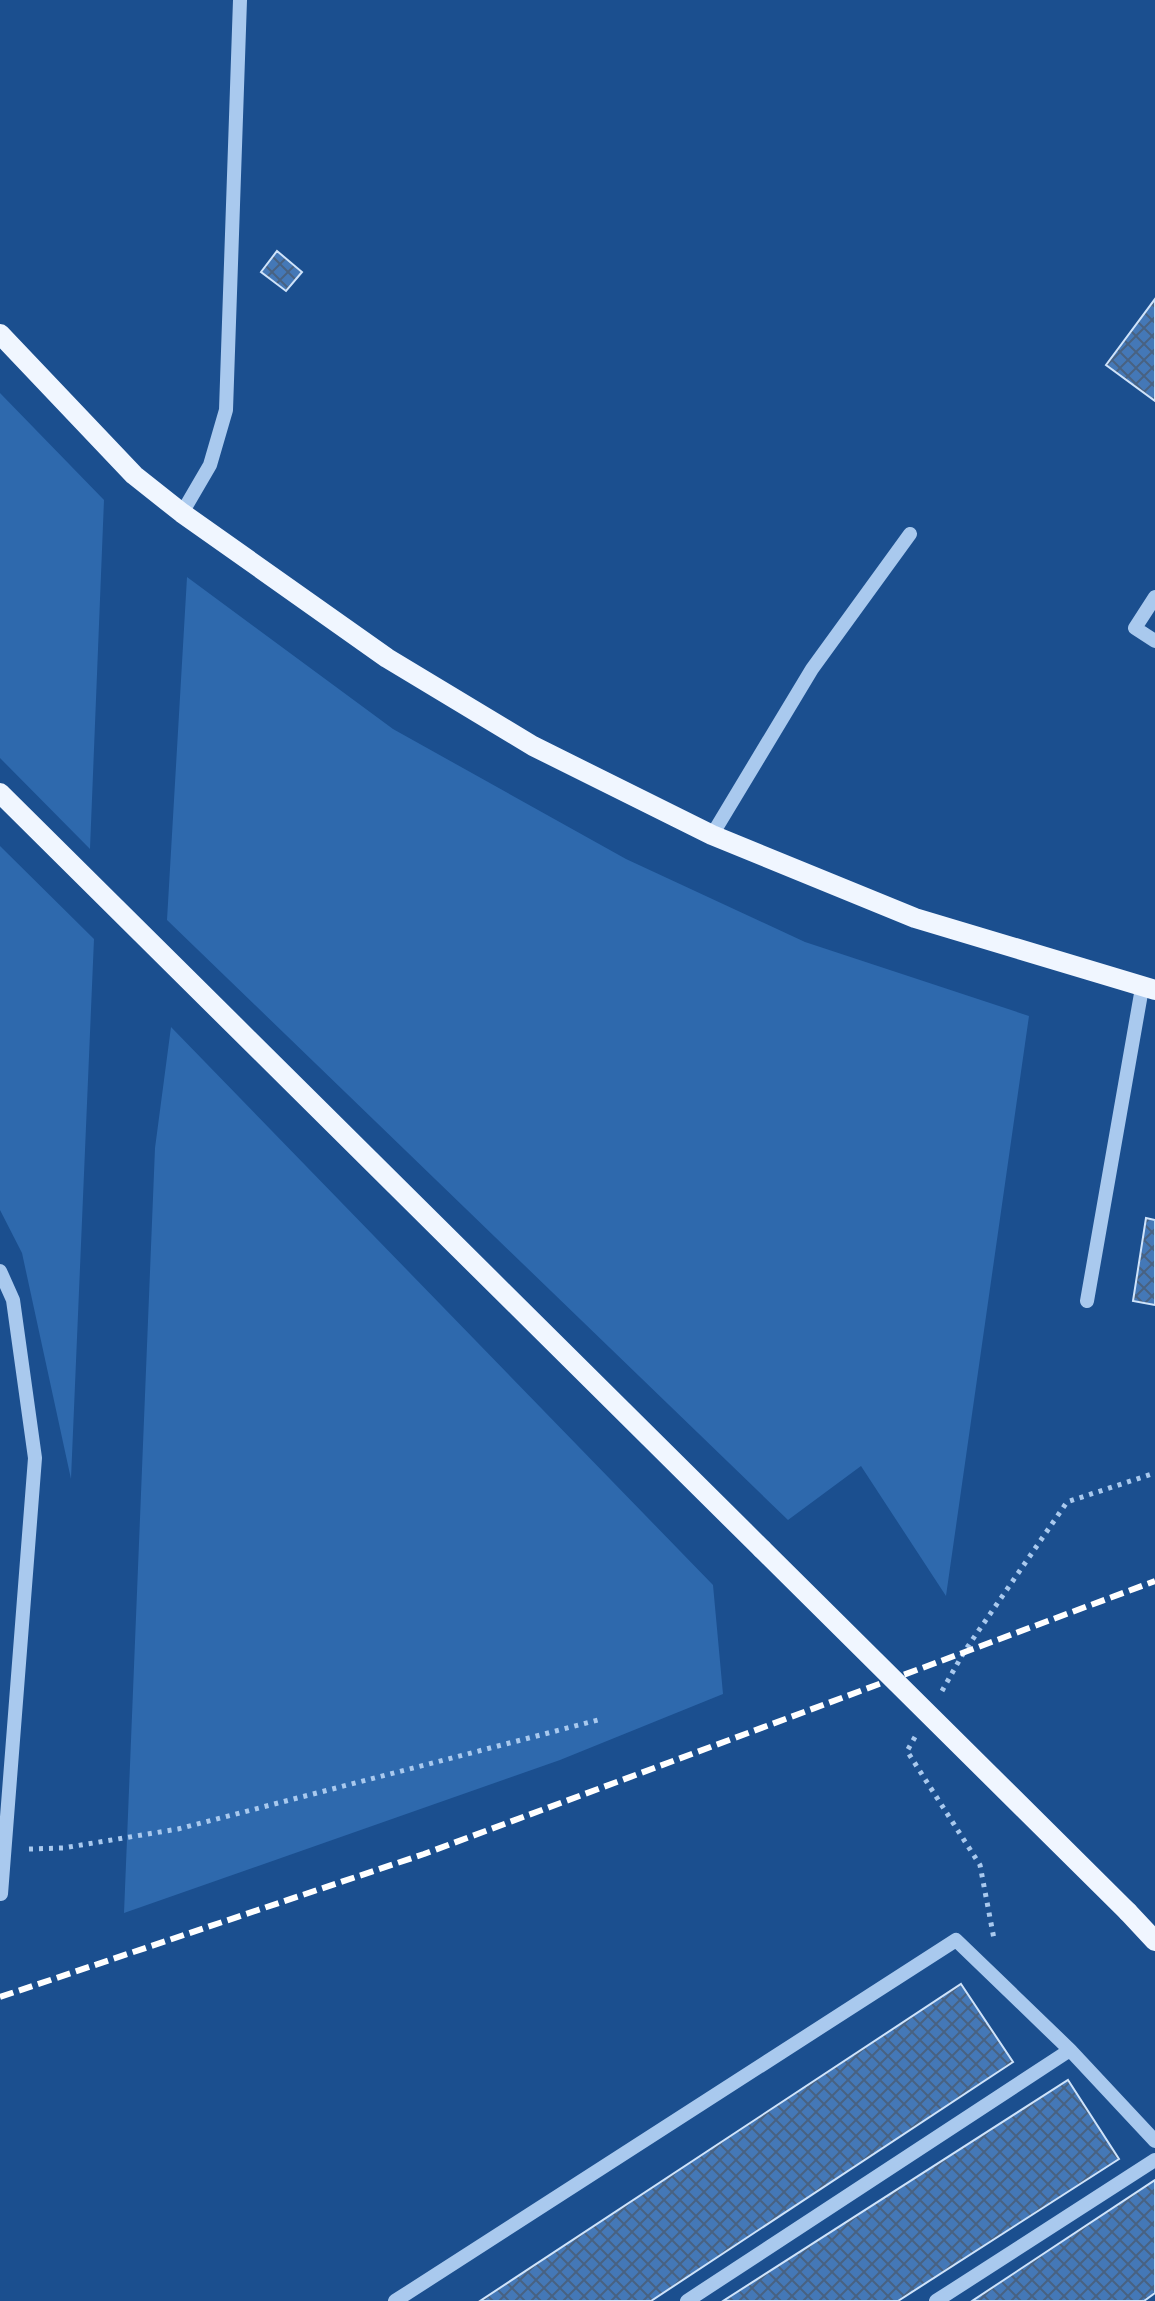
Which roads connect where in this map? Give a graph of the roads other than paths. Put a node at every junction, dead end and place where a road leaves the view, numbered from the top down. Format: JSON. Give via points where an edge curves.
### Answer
{"nodes":[{"id":1,"x":240,"y":0,"type":"edge"},
{"id":2,"x":0,"y":334,"type":"edge"},
{"id":3,"x":182,"y":513,"type":"junction"},
{"id":4,"x":910,"y":534,"type":"dead end"},
{"id":5,"x":1155,"y":597,"type":"edge"},
{"id":6,"x":1155,"y":641,"type":"edge"},
{"id":7,"x":0,"y":793,"type":"edge"},
{"id":8,"x":712,"y":835,"type":"junction"},
{"id":9,"x":1148,"y":989,"type":"edge"},
{"id":10,"x":0,"y":1271,"type":"edge"},
{"id":11,"x":1087,"y":1301,"type":"dead end"},
{"id":12,"x":1,"y":1894,"type":"edge"},
{"id":13,"x":1155,"y":1941,"type":"edge"},
{"id":14,"x":1070,"y":2050,"type":"junction"},
{"id":15,"x":1155,"y":2141,"type":"edge"},
{"id":16,"x":1155,"y":2160,"type":"edge"},
{"id":17,"x":395,"y":2301,"type":"edge"},
{"id":18,"x":687,"y":2301,"type":"edge"},
{"id":19,"x":936,"y":2301,"type":"edge"}],
"edges":[{"from":1,"to":3,"type":"street","via":[[226,410],[210,465]]},
{"from":2,"to":3,"type":"main road","via":[[134,475]]},
{"from":3,"to":8,"type":"main road","via":[[414,674],[533,746]]},
{"from":4,"to":8,"type":"street","via":[[812,669]]},
{"from":5,"to":6,"type":"street","via":[[1135,628]]},
{"from":7,"to":13,"type":"main road","bridge":true},
{"from":8,"to":9,"type":"main road","via":[[915,918]]},
{"from":9,"to":11,"type":"street"},
{"from":10,"to":12,"type":"street","via":[[13,1300],[35,1458]]},
{"from":14,"to":15,"type":"street"},
{"from":14,"to":17,"type":"street","via":[[956,1940]]},
{"from":14,"to":18,"type":"street"},
{"from":16,"to":19,"type":"street"}]}
